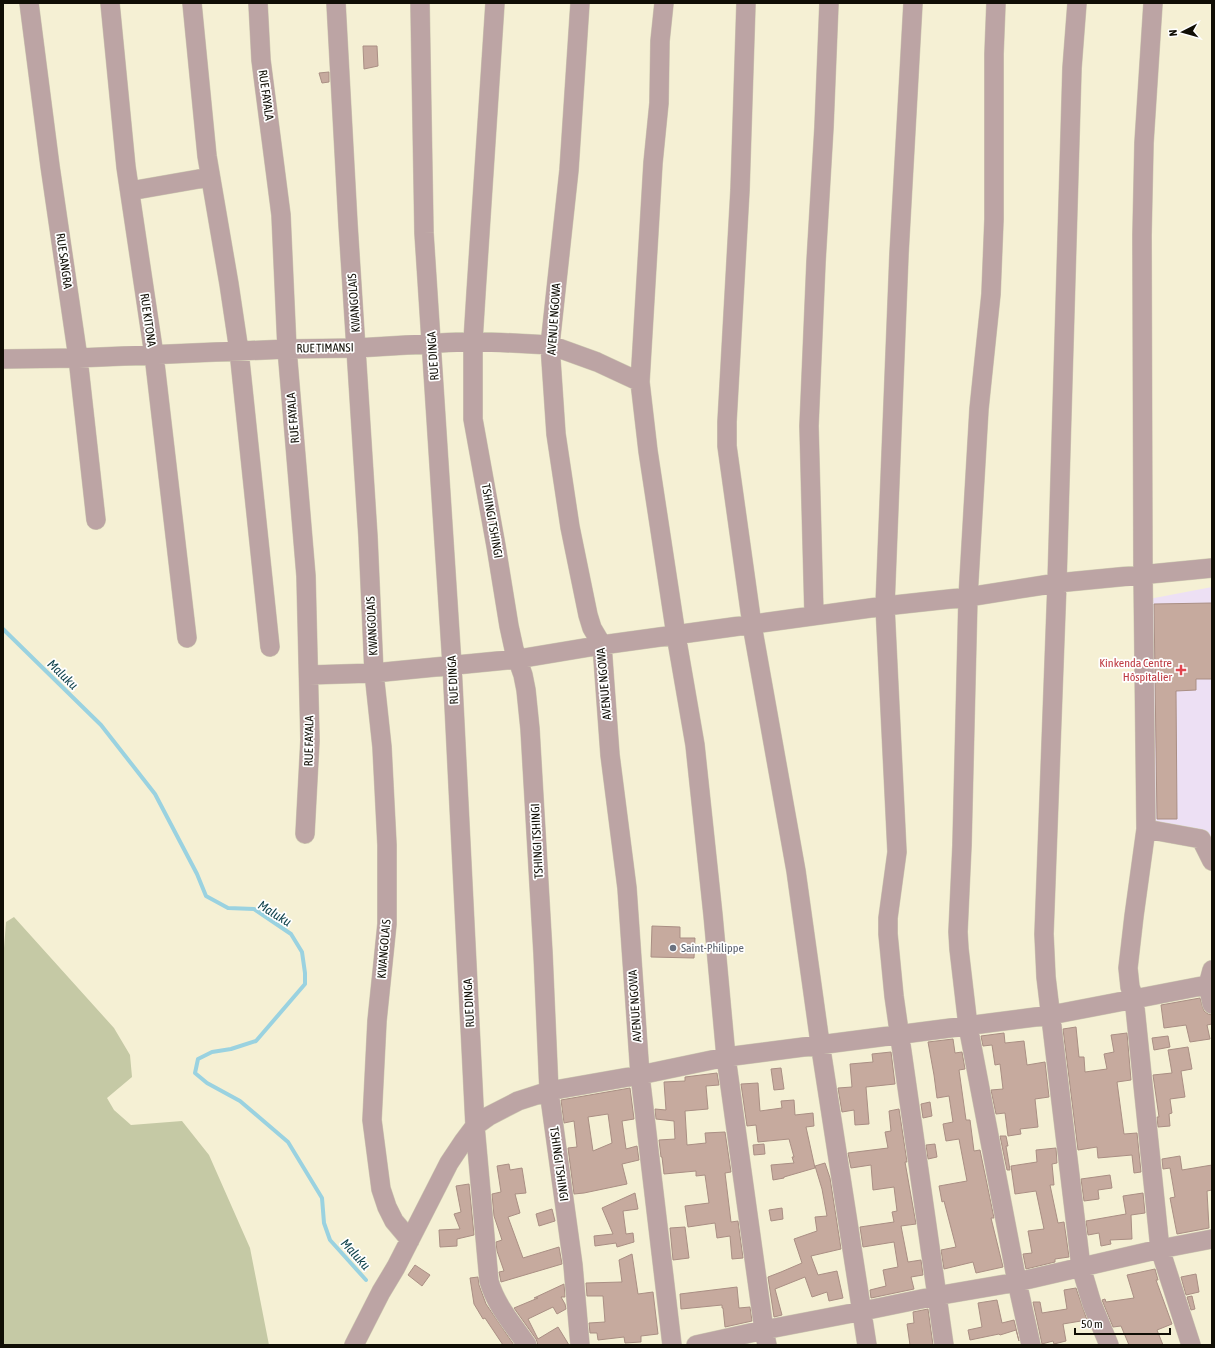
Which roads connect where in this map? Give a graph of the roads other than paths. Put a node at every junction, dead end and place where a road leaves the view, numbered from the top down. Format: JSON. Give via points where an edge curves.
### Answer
{"nodes":[{"id":1,"x":29,"y":3,"type":"edge"},
{"id":2,"x":110,"y":3,"type":"edge"},
{"id":3,"x":192,"y":3,"type":"edge"},
{"id":4,"x":258,"y":3,"type":"edge"},
{"id":5,"x":336,"y":3,"type":"edge"},
{"id":6,"x":420,"y":3,"type":"edge"},
{"id":7,"x":495,"y":3,"type":"edge"},
{"id":8,"x":580,"y":3,"type":"edge"},
{"id":9,"x":664,"y":3,"type":"edge"},
{"id":10,"x":746,"y":3,"type":"edge"},
{"id":11,"x":829,"y":3,"type":"edge"},
{"id":12,"x":912,"y":3,"type":"edge"},
{"id":13,"x":996,"y":3,"type":"edge"},
{"id":14,"x":1077,"y":3,"type":"edge"},
{"id":15,"x":1153,"y":3,"type":"edge"},
{"id":16,"x":210,"y":178,"type":"junction"},
{"id":17,"x":130,"y":191,"type":"junction"},
{"id":18,"x":473,"y":341,"type":"junction"},
{"id":19,"x":432,"y":344,"type":"junction"},
{"id":20,"x":550,"y":345,"type":"junction"},
{"id":21,"x":357,"y":348,"type":"junction"},
{"id":22,"x":288,"y":349,"type":"junction"},
{"id":23,"x":240,"y":351,"type":"junction"},
{"id":24,"x":154,"y":355,"type":"junction"},
{"id":25,"x":78,"y":358,"type":"junction"},
{"id":26,"x":3,"y":359,"type":"edge"},
{"id":27,"x":640,"y":382,"type":"junction"},
{"id":28,"x":96,"y":520,"type":"dead end"},
{"id":29,"x":1212,"y":568,"type":"edge"},
{"id":30,"x":1142,"y":574,"type":"junction"},
{"id":31,"x":1057,"y":583,"type":"junction"},
{"id":32,"x":968,"y":597,"type":"junction"},
{"id":33,"x":885,"y":606,"type":"junction"},
{"id":34,"x":814,"y":615,"type":"junction"},
{"id":35,"x":752,"y":625,"type":"junction"},
{"id":36,"x":676,"y":635,"type":"junction"},
{"id":37,"x":187,"y":638,"type":"dead end"},
{"id":38,"x":602,"y":645,"type":"junction"},
{"id":39,"x":270,"y":647,"type":"dead end"},
{"id":40,"x":518,"y":659,"type":"junction"},
{"id":41,"x":452,"y":665,"type":"junction"},
{"id":42,"x":374,"y":674,"type":"junction"},
{"id":43,"x":308,"y":675,"type":"junction"},
{"id":44,"x":1146,"y":829,"type":"junction"},
{"id":45,"x":305,"y":834,"type":"dead end"},
{"id":46,"x":1212,"y":861,"type":"edge"},
{"id":47,"x":1211,"y":980,"type":"edge"},
{"id":48,"x":1134,"y":998,"type":"junction"},
{"id":49,"x":1212,"y":1004,"type":"edge"},
{"id":50,"x":1051,"y":1015,"type":"junction"},
{"id":51,"x":968,"y":1026,"type":"junction"},
{"id":52,"x":900,"y":1033,"type":"junction"},
{"id":53,"x":820,"y":1043,"type":"junction"},
{"id":54,"x":726,"y":1056,"type":"junction"},
{"id":55,"x":640,"y":1075,"type":"junction"},
{"id":56,"x":549,"y":1091,"type":"junction"},
{"id":57,"x":475,"y":1126,"type":"junction"},
{"id":58,"x":1212,"y":1239,"type":"edge"},
{"id":59,"x":410,"y":1240,"type":"junction"},
{"id":60,"x":1160,"y":1249,"type":"junction"},
{"id":61,"x":1082,"y":1267,"type":"junction"},
{"id":62,"x":1017,"y":1282,"type":"junction"},
{"id":63,"x":936,"y":1296,"type":"junction"},
{"id":64,"x":863,"y":1312,"type":"junction"},
{"id":65,"x":766,"y":1337,"type":"edge"},
{"id":66,"x":354,"y":1345,"type":"edge"},
{"id":67,"x":528,"y":1345,"type":"edge"},
{"id":68,"x":580,"y":1345,"type":"edge"},
{"id":69,"x":672,"y":1345,"type":"edge"},
{"id":70,"x":696,"y":1345,"type":"edge"},
{"id":71,"x":867,"y":1345,"type":"edge"},
{"id":72,"x":944,"y":1345,"type":"edge"},
{"id":73,"x":1031,"y":1345,"type":"edge"},
{"id":74,"x":1109,"y":1345,"type":"edge"},
{"id":75,"x":1191,"y":1345,"type":"edge"}],
"edges":[{"from":1,"to":25,"type":"street","name":"RUE SANGRA"},
{"from":2,"to":17,"type":"street","name":"RUE KITONA"},
{"from":3,"to":16,"type":"street"},
{"from":4,"to":22,"type":"street","name":"RUE FAYALA","via":[[261,60],[281,215]]},
{"from":5,"to":21,"type":"street","name":"KWANGOLAIS"},
{"from":6,"to":19,"type":"street","name":"RUE DINGA","via":[[424,233]]},
{"from":7,"to":18,"type":"street","name":"TSHINGI TSHINGI"},
{"from":8,"to":20,"type":"street","name":"AVENUE NGOWA","via":[[569,170]]},
{"from":9,"to":27,"type":"street"},
{"from":10,"to":35,"type":"street","via":[[740,190],[727,446]]},
{"from":11,"to":34,"type":"street","via":[[809,426]]},
{"from":12,"to":33,"type":"street","via":[[898,262]]},
{"from":13,"to":32,"type":"street","via":[[992,294],[979,409]]},
{"from":14,"to":31,"type":"street","via":[[1072,68]]},
{"from":15,"to":30,"type":"street","via":[[1144,143],[1142,235]]},
{"from":16,"to":17,"type":"street"},
{"from":16,"to":23,"type":"street"},
{"from":17,"to":24,"type":"street","name":"RUE KITONA"},
{"from":18,"to":19,"type":"street","name":"RUE TIMANSI"},
{"from":18,"to":20,"type":"street","name":"RUE TIMANSI"},
{"from":18,"to":40,"type":"street","name":"TSHINGI TSHINGI","via":[[473,419],[509,626]]},
{"from":19,"to":21,"type":"street","name":"RUE TIMANSI"},
{"from":19,"to":41,"type":"street","name":"RUE DINGA"},
{"from":20,"to":27,"type":"street","name":"RUE TIMANSI","via":[[597,362]]},
{"from":20,"to":38,"type":"street","name":"AVENUE NGOWA","via":[[556,434],[570,527],[588,615]]},
{"from":21,"to":22,"type":"street","name":"RUE TIMANSI"},
{"from":21,"to":42,"type":"street","name":"KWANGOLAIS"},
{"from":22,"to":23,"type":"street","name":"RUE TIMANSI"},
{"from":22,"to":43,"type":"street","name":"RUE FAYALA","via":[[306,576]]},
{"from":23,"to":24,"type":"street","name":"RUE TIMANSI"},
{"from":23,"to":39,"type":"street"},
{"from":24,"to":25,"type":"street","name":"RUE TIMANSI"},
{"from":24,"to":37,"type":"street","name":"RUE KITONA"},
{"from":25,"to":26,"type":"street","name":"RUE TIMANSI"},
{"from":25,"to":28,"type":"street","name":"RUE SANGRA"},
{"from":27,"to":36,"type":"street"},
{"from":29,"to":30,"type":"street"},
{"from":30,"to":31,"type":"street"},
{"from":30,"to":44,"type":"street"},
{"from":31,"to":32,"type":"street"},
{"from":31,"to":50,"type":"street","via":[[1044,934]]},
{"from":32,"to":33,"type":"street"},
{"from":32,"to":51,"type":"street","via":[[958,932]]},
{"from":33,"to":34,"type":"street"},
{"from":33,"to":52,"type":"street","via":[[897,852],[888,934]]},
{"from":34,"to":35,"type":"street"},
{"from":35,"to":36,"type":"street"},
{"from":35,"to":53,"type":"street","via":[[796,871]]},
{"from":36,"to":38,"type":"street"},
{"from":36,"to":54,"type":"street","via":[[695,745]]},
{"from":38,"to":40,"type":"street"},
{"from":38,"to":55,"type":"street","name":"AVENUE NGOWA","via":[[610,755],[627,888]]},
{"from":40,"to":41,"type":"street"},
{"from":40,"to":56,"type":"street","name":"TSHINGI TSHINGI","via":[[523,675],[530,729]]},
{"from":41,"to":42,"type":"street"},
{"from":41,"to":57,"type":"street","name":"RUE DINGA"},
{"from":42,"to":43,"type":"street"},
{"from":42,"to":59,"type":"street","name":"KWANGOLAIS","via":[[387,844],[387,916],[377,1021],[372,1120],[381,1190],[394,1221]]},
{"from":43,"to":45,"type":"street","name":"RUE FAYALA","via":[[310,749]]},
{"from":44,"to":46,"type":"street","via":[[1201,839]]},
{"from":44,"to":48,"type":"street","via":[[1128,968]]},
{"from":47,"to":48,"type":"street"},
{"from":47,"to":49,"type":"street"},
{"from":48,"to":50,"type":"street"},
{"from":48,"to":60,"type":"street"},
{"from":50,"to":51,"type":"street"},
{"from":50,"to":61,"type":"street"},
{"from":51,"to":52,"type":"street"},
{"from":51,"to":62,"type":"street"},
{"from":52,"to":53,"type":"street"},
{"from":52,"to":63,"type":"street"},
{"from":53,"to":54,"type":"street"},
{"from":53,"to":64,"type":"street"},
{"from":54,"to":55,"type":"street"},
{"from":54,"to":65,"type":"street"},
{"from":55,"to":56,"type":"street"},
{"from":55,"to":69,"type":"street","name":"AVENUE NGOWA"},
{"from":56,"to":57,"type":"street","via":[[506,1106]]},
{"from":56,"to":68,"type":"street","name":"TSHINGI TSHINGI","via":[[573,1266]]},
{"from":57,"to":59,"type":"street","via":[[450,1163]]},
{"from":57,"to":67,"type":"street","name":"RUE DINGA","via":[[489,1281],[501,1309]]},
{"from":58,"to":60,"type":"street"},
{"from":59,"to":66,"type":"street"},
{"from":60,"to":61,"type":"street"},
{"from":60,"to":75,"type":"street"},
{"from":61,"to":62,"type":"street"},
{"from":61,"to":74,"type":"street","via":[[1092,1304]]},
{"from":62,"to":63,"type":"street"},
{"from":62,"to":73,"type":"street"},
{"from":63,"to":64,"type":"street"},
{"from":63,"to":72,"type":"street"},
{"from":64,"to":65,"type":"street"},
{"from":64,"to":71,"type":"street"},
{"from":65,"to":70,"type":"street"}]}
